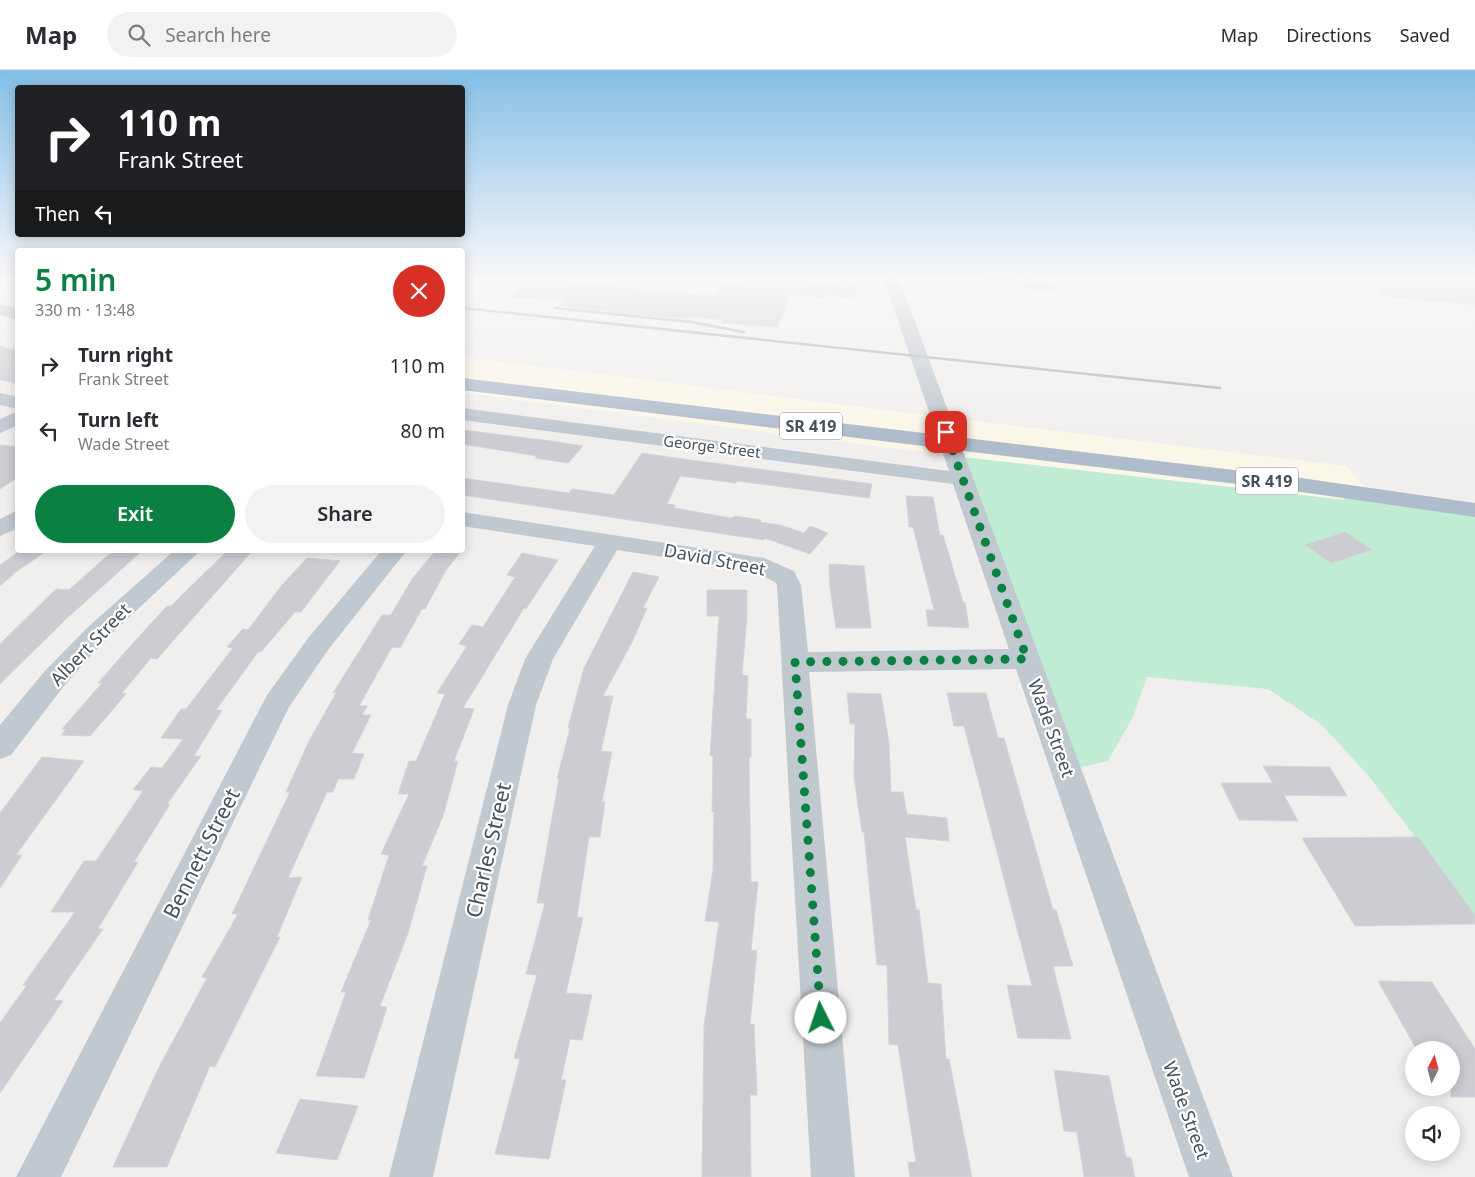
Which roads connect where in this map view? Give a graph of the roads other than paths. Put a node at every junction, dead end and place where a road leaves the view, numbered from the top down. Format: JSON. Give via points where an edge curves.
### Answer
{"nodes":[{"id":1,"x":910,"y":331,"type":"edge"},
{"id":2,"x":465,"y":384,"type":"edge"},
{"id":3,"x":0,"y":399,"type":"edge"},
{"id":4,"x":15,"y":402,"type":"edge"},
{"id":5,"x":465,"y":414,"type":"edge"},
{"id":6,"x":15,"y":419,"type":"edge"},
{"id":7,"x":0,"y":428,"type":"edge"},
{"id":8,"x":950,"y":443,"type":"junction"},
{"id":9,"x":962,"y":479,"type":"junction"},
{"id":10,"x":1475,"y":510,"type":"edge"},
{"id":11,"x":15,"y":519,"type":"edge"},
{"id":12,"x":465,"y":519,"type":"edge"},
{"id":13,"x":0,"y":529,"type":"edge"},
{"id":14,"x":610,"y":541,"type":"junction"},
{"id":15,"x":186,"y":553,"type":"edge"},
{"id":16,"x":392,"y":553,"type":"edge"},
{"id":17,"x":1027,"y":659,"type":"junction"},
{"id":18,"x":795,"y":662,"type":"junction"},
{"id":19,"x":0,"y":747,"type":"edge"},
{"id":20,"x":38,"y":1177,"type":"edge"},
{"id":21,"x":411,"y":1177,"type":"edge"},
{"id":22,"x":833,"y":1177,"type":"edge"},
{"id":23,"x":1211,"y":1177,"type":"edge"}],
"edges":[{"from":1,"to":8,"type":"street","name":"Wade Street"},
{"from":2,"to":8,"type":"main road","number":"SR 419"},
{"from":3,"to":4,"type":"street"},
{"from":5,"to":9,"type":"street","name":"George Street"},
{"from":6,"to":7,"type":"street"},
{"from":8,"to":9,"type":"street","name":"Wade Street"},
{"from":8,"to":10,"type":"main road","number":"SR 419","via":[[1294,484]]},
{"from":9,"to":17,"type":"street","name":"Wade Street"},
{"from":11,"to":13,"type":"street"},
{"from":12,"to":14,"type":"street","name":"David Street"},
{"from":14,"to":18,"type":"street","name":"David Street","via":[[755,562],[779,573],[789,585]]},
{"from":14,"to":21,"type":"street","name":"Charles Street","via":[[539,660],[522,704]]},
{"from":15,"to":19,"type":"street","name":"Albert Street","via":[[97,633],[54,679]]},
{"from":16,"to":20,"type":"street","name":"Bennett Street","via":[[335,619],[277,703]]},
{"from":17,"to":18,"type":"street"},
{"from":17,"to":23,"type":"street","name":"Wade Street"},
{"from":18,"to":22,"type":"street","name":"David Street"}]}
